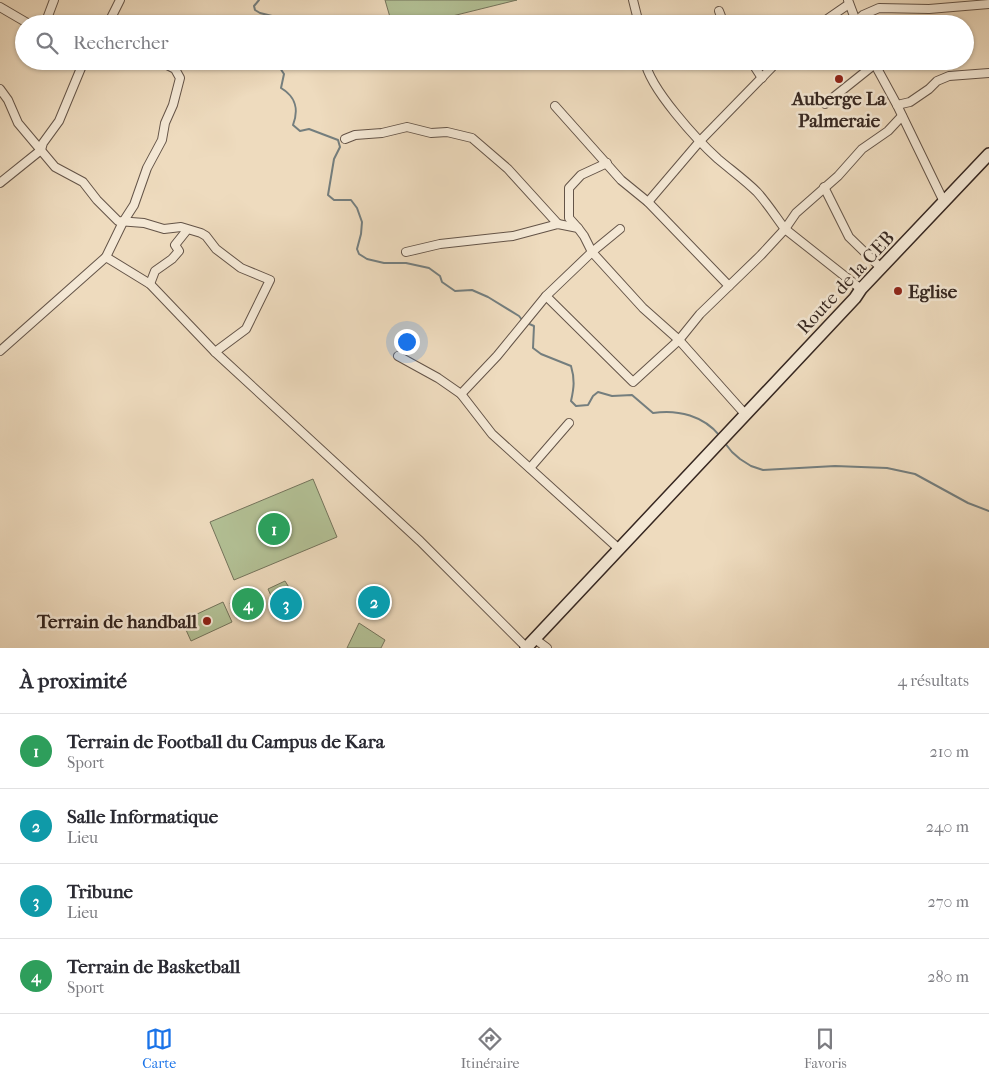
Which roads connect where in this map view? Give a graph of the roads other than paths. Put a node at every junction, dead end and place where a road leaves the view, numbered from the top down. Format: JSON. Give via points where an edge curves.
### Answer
{"nodes":[{"id":1,"x":54,"y":0,"type":"edge"},
{"id":2,"x":120,"y":0,"type":"edge"},
{"id":3,"x":633,"y":0,"type":"edge"},
{"id":4,"x":848,"y":2,"type":"edge"},
{"id":5,"x":989,"y":4,"type":"edge"},
{"id":6,"x":0,"y":7,"type":"edge"},
{"id":7,"x":719,"y":11,"type":"dead end"},
{"id":8,"x":48,"y":15,"type":"edge"},
{"id":9,"x":112,"y":15,"type":"edge"},
{"id":10,"x":637,"y":15,"type":"edge"},
{"id":11,"x":721,"y":15,"type":"edge"},
{"id":12,"x":831,"y":15,"type":"edge"},
{"id":13,"x":853,"y":15,"type":"edge"},
{"id":14,"x":863,"y":15,"type":"edge"},
{"id":15,"x":15,"y":16,"type":"edge"},
{"id":16,"x":80,"y":70,"type":"edge"},
{"id":17,"x":176,"y":70,"type":"edge"},
{"id":18,"x":646,"y":70,"type":"edge"},
{"id":19,"x":756,"y":70,"type":"edge"},
{"id":20,"x":770,"y":70,"type":"edge"},
{"id":21,"x":866,"y":70,"type":"edge"},
{"id":22,"x":878,"y":70,"type":"edge"},
{"id":23,"x":989,"y":72,"type":"edge"},
{"id":24,"x":762,"y":78,"type":"junction"},
{"id":25,"x":0,"y":89,"type":"edge"},
{"id":26,"x":825,"y":104,"type":"dead end"},
{"id":27,"x":897,"y":105,"type":"junction"},
{"id":28,"x":555,"y":106,"type":"dead end"},
{"id":29,"x":902,"y":116,"type":"junction"},
{"id":30,"x":345,"y":139,"type":"dead end"},
{"id":31,"x":700,"y":141,"type":"junction"},
{"id":32,"x":41,"y":150,"type":"junction"},
{"id":33,"x":989,"y":154,"type":"edge"},
{"id":34,"x":607,"y":163,"type":"junction"},
{"id":35,"x":0,"y":183,"type":"edge"},
{"id":36,"x":824,"y":188,"type":"junction"},
{"id":37,"x":648,"y":202,"type":"junction"},
{"id":38,"x":944,"y":202,"type":"junction"},
{"id":39,"x":123,"y":222,"type":"junction"},
{"id":40,"x":558,"y":224,"type":"junction"},
{"id":41,"x":578,"y":228,"type":"junction"},
{"id":42,"x":620,"y":229,"type":"dead end"},
{"id":43,"x":785,"y":229,"type":"junction"},
{"id":44,"x":187,"y":230,"type":"junction"},
{"id":45,"x":406,"y":252,"type":"dead end"},
{"id":46,"x":592,"y":252,"type":"junction"},
{"id":47,"x":106,"y":257,"type":"junction"},
{"id":48,"x":881,"y":268,"type":"junction"},
{"id":49,"x":150,"y":284,"type":"junction"},
{"id":50,"x":729,"y":286,"type":"junction"},
{"id":51,"x":861,"y":289,"type":"junction"},
{"id":52,"x":546,"y":296,"type":"junction"},
{"id":53,"x":679,"y":340,"type":"junction"},
{"id":54,"x":0,"y":351,"type":"edge"},
{"id":55,"x":216,"y":352,"type":"junction"},
{"id":56,"x":398,"y":356,"type":"dead end"},
{"id":57,"x":461,"y":394,"type":"junction"},
{"id":58,"x":745,"y":414,"type":"junction"},
{"id":59,"x":569,"y":423,"type":"dead end"},
{"id":60,"x":530,"y":468,"type":"junction"},
{"id":61,"x":619,"y":549,"type":"junction"},
{"id":62,"x":535,"y":639,"type":"junction"},
{"id":63,"x":526,"y":648,"type":"edge"},
{"id":64,"x":548,"y":648,"type":"edge"}],
"edges":[{"from":1,"to":8,"type":"street"},
{"from":2,"to":9,"type":"street"},
{"from":3,"to":10,"type":"street"},
{"from":4,"to":12,"type":"street"},
{"from":4,"to":13,"type":"street"},
{"from":5,"to":14,"type":"street","via":[[929,9],[879,8]]},
{"from":6,"to":15,"type":"street"},
{"from":7,"to":11,"type":"street"},
{"from":16,"to":32,"type":"street","via":[[59,121]]},
{"from":17,"to":39,"type":"street","via":[[180,78],[178,91],[162,140],[147,168],[134,205]]},
{"from":18,"to":31,"type":"street","via":[[660,94]]},
{"from":19,"to":24,"type":"street"},
{"from":20,"to":24,"type":"street"},
{"from":21,"to":26,"type":"street"},
{"from":22,"to":27,"type":"street"},
{"from":23,"to":27,"type":"street","via":[[937,80],[910,102]]},
{"from":24,"to":31,"type":"street"},
{"from":25,"to":32,"type":"street","via":[[18,123]]},
{"from":27,"to":29,"type":"street"},
{"from":28,"to":34,"type":"street"},
{"from":29,"to":36,"type":"street","via":[[888,131],[862,149]]},
{"from":29,"to":38,"type":"street"},
{"from":30,"to":40,"type":"street","via":[[407,127],[472,138],[508,169]]},
{"from":31,"to":37,"type":"street"},
{"from":31,"to":43,"type":"street","via":[[757,192]]},
{"from":32,"to":35,"type":"street"},
{"from":32,"to":39,"type":"street","via":[[55,167],[83,182],[118,221]]},
{"from":33,"to":38,"type":"main road","name":"Route de la CEB"},
{"from":34,"to":37,"type":"street","via":[[621,180]]},
{"from":34,"to":41,"type":"street","via":[[581,174],[568,188],[569,218]]},
{"from":36,"to":43,"type":"street","via":[[796,213]]},
{"from":36,"to":48,"type":"street","via":[[849,237]]},
{"from":37,"to":50,"type":"street"},
{"from":38,"to":48,"type":"main road","name":"Route de la CEB"},
{"from":39,"to":44,"type":"street"},
{"from":39,"to":47,"type":"street"},
{"from":40,"to":41,"type":"street"},
{"from":40,"to":45,"type":"street","via":[[512,236],[440,244]]},
{"from":41,"to":46,"type":"street"},
{"from":42,"to":46,"type":"street"},
{"from":43,"to":50,"type":"street"},
{"from":43,"to":51,"type":"street"},
{"from":44,"to":49,"type":"street","via":[[175,245],[179,251],[155,271]]},
{"from":44,"to":55,"type":"street","via":[[206,236],[216,249],[241,268],[270,280],[246,329]]},
{"from":46,"to":52,"type":"street"},
{"from":46,"to":53,"type":"street","via":[[643,308]]},
{"from":47,"to":49,"type":"street"},
{"from":47,"to":54,"type":"street"},
{"from":48,"to":51,"type":"main road","name":"Route de la CEB"},
{"from":49,"to":55,"type":"street"},
{"from":50,"to":53,"type":"street"},
{"from":51,"to":58,"type":"main road","name":"Route de la CEB"},
{"from":52,"to":53,"type":"street","via":[[633,382]]},
{"from":52,"to":57,"type":"street"},
{"from":53,"to":58,"type":"street"},
{"from":55,"to":63,"type":"street","via":[[420,541]]},
{"from":56,"to":57,"type":"street"},
{"from":57,"to":60,"type":"street","via":[[492,434]]},
{"from":58,"to":61,"type":"main road","name":"Route de la CEB"},
{"from":59,"to":60,"type":"street"},
{"from":60,"to":61,"type":"street"},
{"from":61,"to":62,"type":"main road","name":"Route de la CEB"},
{"from":62,"to":63,"type":"main road","name":"Route de la CEB"},
{"from":62,"to":64,"type":"street"}]}
